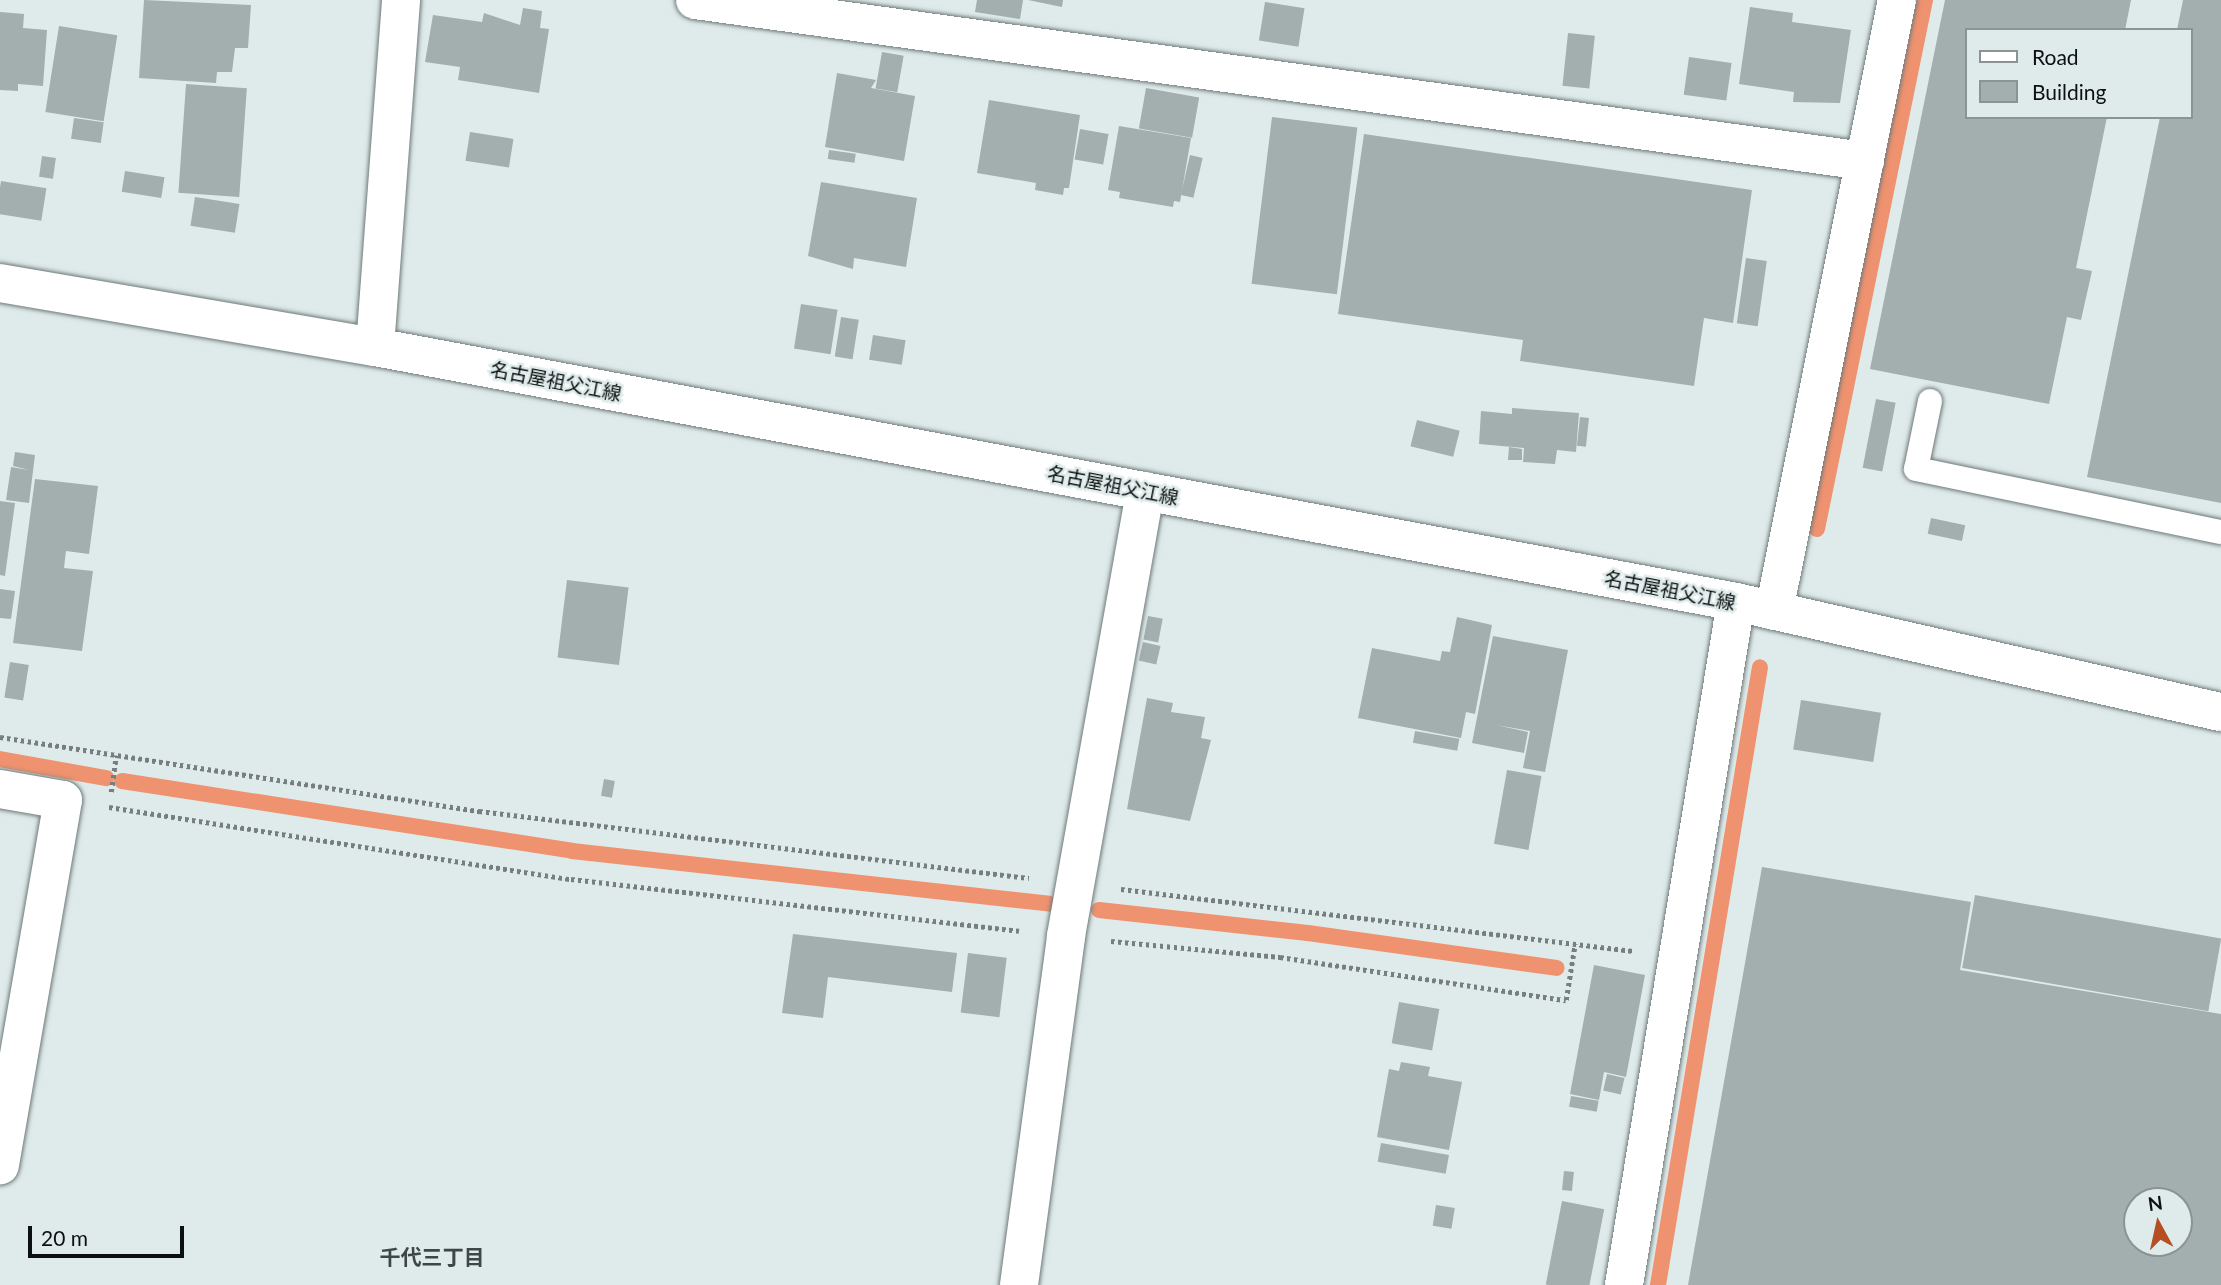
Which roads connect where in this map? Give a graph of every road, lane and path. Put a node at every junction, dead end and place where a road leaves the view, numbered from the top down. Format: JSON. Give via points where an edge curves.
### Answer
{"nodes":[{"id":1,"x":401,"y":0,"type":"edge"},
{"id":2,"x":695,"y":0,"type":"edge"},
{"id":3,"x":1897,"y":0,"type":"edge"},
{"id":4,"x":1865,"y":162,"type":"junction"},
{"id":5,"x":0,"y":283,"type":"edge"},
{"id":6,"x":375,"y":347,"type":"junction"},
{"id":7,"x":1930,"y":401,"type":"dead end"},
{"id":8,"x":1145,"y":491,"type":"junction"},
{"id":9,"x":2221,"y":532,"type":"edge"},
{"id":10,"x":1736,"y":602,"type":"junction"},
{"id":11,"x":1774,"y":611,"type":"junction"},
{"id":12,"x":2221,"y":712,"type":"edge"},
{"id":13,"x":0,"y":737,"type":"edge"},
{"id":14,"x":116,"y":754,"type":"junction"},
{"id":15,"x":0,"y":789,"type":"edge"},
{"id":16,"x":63,"y":800,"type":"junction"},
{"id":17,"x":109,"y":807,"type":"junction"},
{"id":18,"x":1076,"y":883,"type":"junction"},
{"id":19,"x":1066,"y":936,"type":"junction"},
{"id":20,"x":1575,"y":944,"type":"junction"},
{"id":21,"x":1678,"y":956,"type":"junction"},
{"id":22,"x":0,"y":1166,"type":"edge"},
{"id":23,"x":1019,"y":1285,"type":"edge"},
{"id":24,"x":1624,"y":1285,"type":"edge"}],
"edges":[{"from":1,"to":6,"type":"street"},
{"from":2,"to":4,"type":"street"},
{"from":3,"to":4,"type":"street"},
{"from":4,"to":11,"type":"street"},
{"from":5,"to":6,"type":"street","name":"名古屋祖父江線"},
{"from":6,"to":8,"type":"street","name":"名古屋祖父江線"},
{"from":7,"to":9,"type":"lane","via":[[1916,469]]},
{"from":8,"to":10,"type":"street","name":"名古屋祖父江線"},
{"from":8,"to":18,"type":"street"},
{"from":10,"to":11,"type":"street","name":"名古屋祖父江線"},
{"from":10,"to":21,"type":"street"},
{"from":11,"to":12,"type":"street","name":"名古屋祖父江線"},
{"from":13,"to":14,"type":"path"},
{"from":14,"to":17,"type":"path"},
{"from":14,"to":18,"type":"path","via":[[479,811]]},
{"from":15,"to":16,"type":"street"},
{"from":16,"to":17,"type":"path"},
{"from":16,"to":22,"type":"street"},
{"from":17,"to":19,"type":"path","via":[[571,879]]},
{"from":18,"to":19,"type":"street"},
{"from":18,"to":20,"type":"path"},
{"from":19,"to":20,"type":"path","via":[[1280,957],[1566,1000]]},
{"from":19,"to":23,"type":"street"},
{"from":20,"to":21,"type":"path"},
{"from":21,"to":24,"type":"street"}]}
